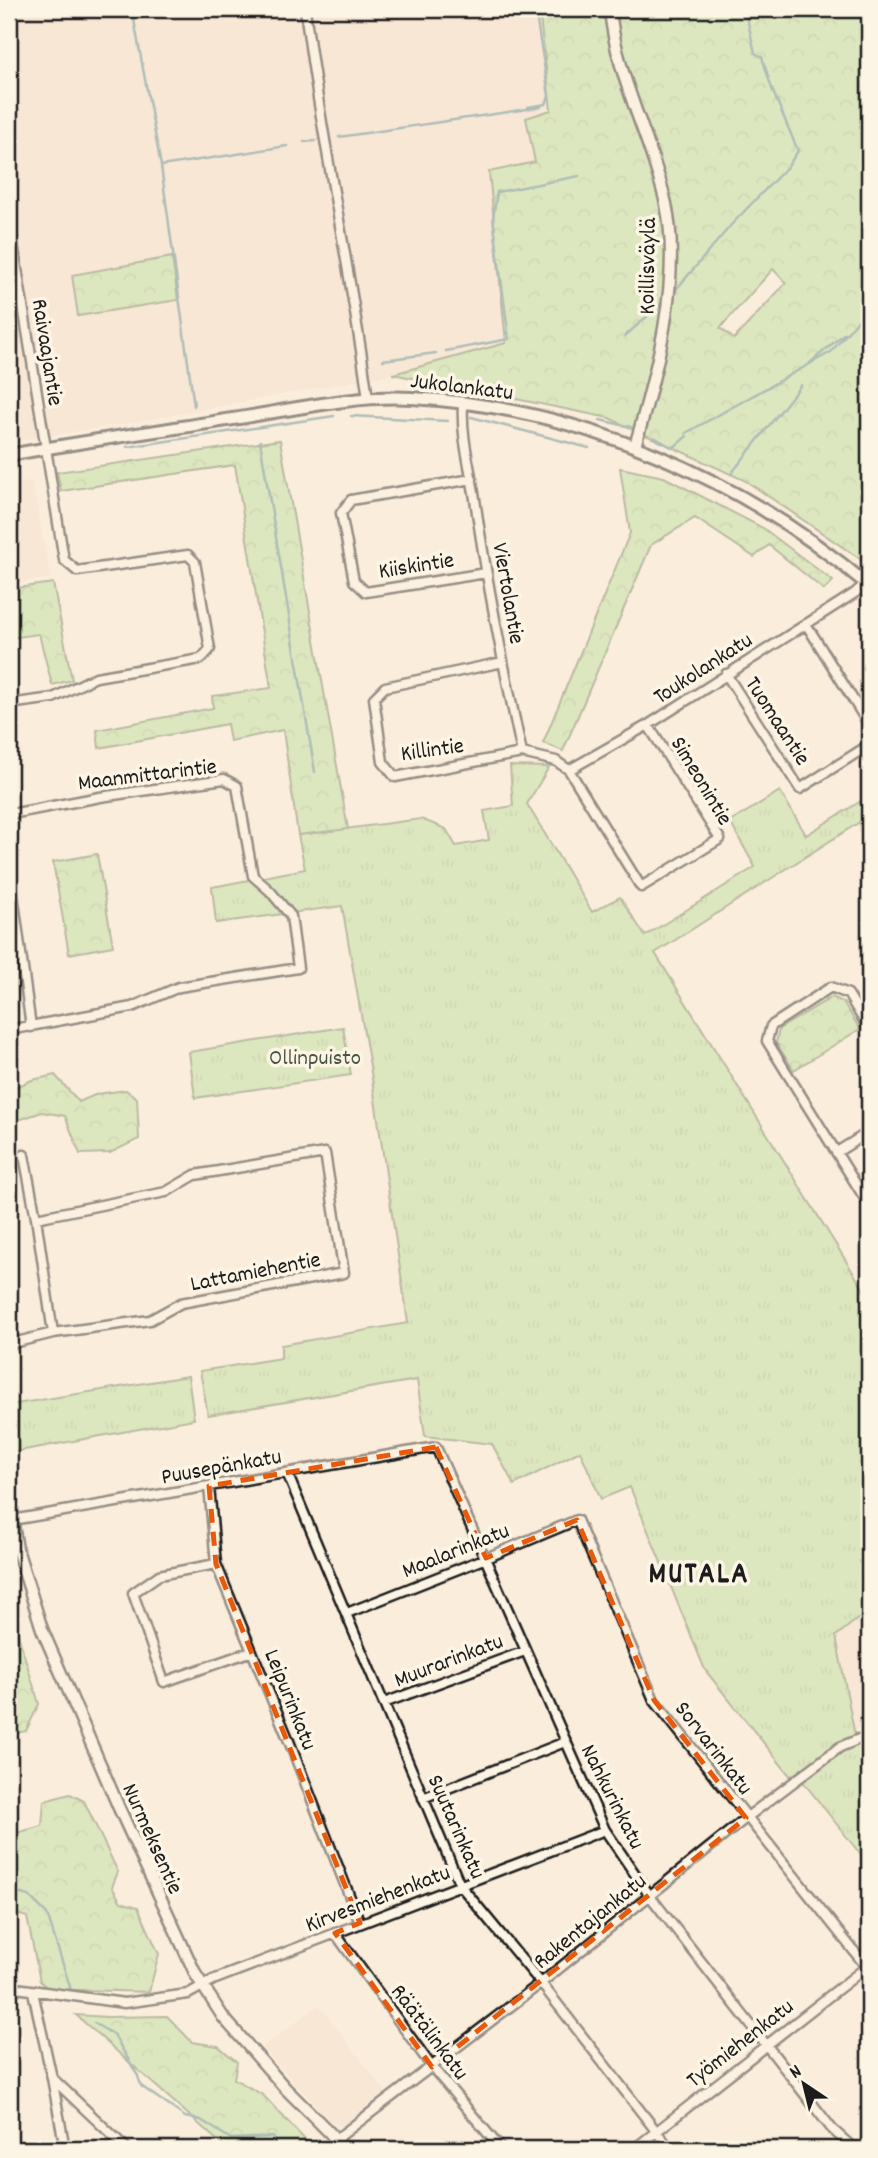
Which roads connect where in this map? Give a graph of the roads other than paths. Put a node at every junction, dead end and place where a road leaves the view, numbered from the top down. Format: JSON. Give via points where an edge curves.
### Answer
{"nodes":[{"id":1,"x":305,"y":9,"type":"edge"},
{"id":2,"x":610,"y":9,"type":"edge"},
{"id":3,"x":9,"y":219,"type":"edge"},
{"id":4,"x":368,"y":399,"type":"junction"},
{"id":5,"x":463,"y":404,"type":"junction"},
{"id":6,"x":635,"y":446,"type":"junction"},
{"id":7,"x":46,"y":449,"type":"junction"},
{"id":8,"x":9,"y":455,"type":"edge"},
{"id":9,"x":472,"y":479,"type":"junction"},
{"id":10,"x":485,"y":573,"type":"junction"},
{"id":11,"x":867,"y":584,"type":"edge"},
{"id":12,"x":806,"y":624,"type":"junction"},
{"id":13,"x":503,"y":662,"type":"junction"},
{"id":14,"x":726,"y":674,"type":"junction"},
{"id":15,"x":9,"y":704,"type":"edge"},
{"id":16,"x":648,"y":725,"type":"junction"},
{"id":17,"x":869,"y":725,"type":"edge"},
{"id":18,"x":869,"y":745,"type":"edge"},
{"id":19,"x":522,"y":753,"type":"junction"},
{"id":20,"x":569,"y":770,"type":"junction"},
{"id":21,"x":9,"y":816,"type":"edge"},
{"id":22,"x":9,"y":865,"type":"edge"},
{"id":23,"x":31,"y":1027,"type":"junction"},
{"id":24,"x":869,"y":1029,"type":"edge"},
{"id":25,"x":9,"y":1030,"type":"edge"},
{"id":26,"x":869,"y":1132,"type":"edge"},
{"id":27,"x":837,"y":1152,"type":"junction"},
{"id":28,"x":24,"y":1155,"type":"dead end"},
{"id":29,"x":869,"y":1205,"type":"edge"},
{"id":30,"x":36,"y":1218,"type":"junction"},
{"id":31,"x":52,"y":1334,"type":"junction"},
{"id":32,"x":9,"y":1344,"type":"edge"},
{"id":33,"x":436,"y":1447,"type":"joint"},
{"id":34,"x":287,"y":1473,"type":"junction"},
{"id":35,"x":209,"y":1486,"type":"junction"},
{"id":36,"x":9,"y":1500,"type":"edge"},
{"id":37,"x":12,"y":1520,"type":"junction"},
{"id":38,"x":576,"y":1520,"type":"joint"},
{"id":39,"x":486,"y":1558,"type":"junction"},
{"id":40,"x":216,"y":1563,"type":"junction"},
{"id":41,"x":347,"y":1612,"type":"junction"},
{"id":42,"x":252,"y":1651,"type":"junction"},
{"id":43,"x":525,"y":1651,"type":"junction"},
{"id":44,"x":384,"y":1703,"type":"junction"},
{"id":45,"x":869,"y":1735,"type":"edge"},
{"id":46,"x":565,"y":1742,"type":"junction"},
{"id":47,"x":423,"y":1798,"type":"junction"},
{"id":48,"x":746,"y":1818,"type":"junction"},
{"id":49,"x":605,"y":1830,"type":"junction"},
{"id":50,"x":460,"y":1885,"type":"junction"},
{"id":51,"x":650,"y":1896,"type":"junction"},
{"id":52,"x":360,"y":1923,"type":"junction"},
{"id":53,"x":335,"y":1933,"type":"junction"},
{"id":54,"x":868,"y":1967,"type":"edge"},
{"id":55,"x":541,"y":1983,"type":"junction"},
{"id":56,"x":202,"y":1986,"type":"junction"},
{"id":57,"x":9,"y":1987,"type":"edge"},
{"id":58,"x":33,"y":1992,"type":"junction"},
{"id":59,"x":767,"y":2045,"type":"junction"},
{"id":60,"x":432,"y":2067,"type":"junction"},
{"id":61,"x":52,"y":2078,"type":"junction"},
{"id":62,"x":656,"y":2132,"type":"junction"},
{"id":63,"x":335,"y":2140,"type":"junction"},
{"id":64,"x":65,"y":2149,"type":"edge"},
{"id":65,"x":127,"y":2149,"type":"edge"},
{"id":66,"x":342,"y":2149,"type":"edge"},
{"id":67,"x":501,"y":2149,"type":"edge"},
{"id":68,"x":634,"y":2149,"type":"edge"},
{"id":69,"x":670,"y":2149,"type":"edge"},
{"id":70,"x":858,"y":2149,"type":"edge"}],
"edges":[{"from":1,"to":4,"type":"street"},
{"from":2,"to":6,"type":"street","name":"Koillisväylä","via":[[613,39],[666,206],[670,252],[661,345]]},
{"from":3,"to":7,"type":"street","name":"Raivaajantie"},
{"from":4,"to":5,"type":"main road","name":"Jukolankatu"},
{"from":4,"to":7,"type":"main road","name":"Jukolankatu"},
{"from":5,"to":6,"type":"main road","name":"Jukolankatu","via":[[539,416]]},
{"from":5,"to":9,"type":"street","name":"Viertolantie","via":[[461,429]]},
{"from":6,"to":11,"type":"main road","name":"Jukolankatu","via":[[772,513]]},
{"from":7,"to":8,"type":"main road","name":"Jukolankatu"},
{"from":7,"to":15,"type":"street","name":"Raivaajantie","via":[[64,561],[77,570],[188,555],[195,562],[210,649],[201,659],[96,677],[53,698]]},
{"from":9,"to":10,"type":"street","name":"Viertolantie"},
{"from":9,"to":10,"type":"street","name":"Kiiskintie","via":[[351,500],[341,513],[354,581],[366,592]]},
{"from":10,"to":13,"type":"street","name":"Viertolantie"},
{"from":11,"to":12,"type":"street","name":"Toukolankatu"},
{"from":12,"to":14,"type":"street","name":"Toukolankatu"},
{"from":12,"to":17,"type":"street"},
{"from":13,"to":19,"type":"street","name":"Viertolantie"},
{"from":13,"to":19,"type":"street","name":"Killintie","via":[[385,687],[374,698],[383,762],[396,777]]},
{"from":14,"to":16,"type":"street","name":"Toukolankatu"},
{"from":14,"to":18,"type":"street","name":"Tuomaantie","via":[[800,789]]},
{"from":16,"to":20,"type":"street","name":"Toukolankatu"},
{"from":16,"to":20,"type":"street","name":"Simeonintie","via":[[720,839],[641,887]]},
{"from":19,"to":20,"type":"street","via":[[556,761]]},
{"from":21,"to":23,"type":"street","name":"Maanmittarintie","via":[[224,779],[237,786],[253,876],[291,916],[298,968],[178,987],[132,1007]]},
{"from":22,"to":23,"type":"street"},
{"from":23,"to":25,"type":"street","name":"Maanmittarintie"},
{"from":24,"to":27,"type":"street","via":[[848,995],[831,987],[771,1026],[767,1041]]},
{"from":26,"to":27,"type":"street"},
{"from":27,"to":29,"type":"street"},
{"from":28,"to":30,"type":"street"},
{"from":30,"to":31,"type":"street"},
{"from":30,"to":31,"type":"street","name":"Lattamiehentie","via":[[166,1192],[195,1175],[325,1153],[344,1273],[181,1303],[150,1320]]},
{"from":31,"to":32,"type":"street","name":"Lattamiehentie"},
{"from":33,"to":34,"type":"street","name":"Puusepänkatu"},
{"from":33,"to":39,"type":"street","name":"Nahkurinkatu"},
{"from":34,"to":35,"type":"street","name":"Puusepänkatu"},
{"from":34,"to":41,"type":"street","name":"Suutarinkatu"},
{"from":35,"to":37,"type":"street","name":"Puusepänkatu"},
{"from":35,"to":40,"type":"street","name":"Leipurinkatu"},
{"from":36,"to":37,"type":"street","name":"Nurmeksentie"},
{"from":37,"to":56,"type":"street","name":"Nurmeksentie","via":[[25,1579],[43,1629]]},
{"from":38,"to":39,"type":"street","name":"Maalarinkatu"},
{"from":38,"to":48,"type":"street","name":"Sorvarinkatu","via":[[654,1700]]},
{"from":39,"to":41,"type":"street","name":"Maalarinkatu"},
{"from":39,"to":43,"type":"street","name":"Nahkurinkatu"},
{"from":40,"to":42,"type":"street","name":"Leipurinkatu"},
{"from":40,"to":42,"type":"street","via":[[159,1575],[133,1593],[164,1682]]},
{"from":41,"to":44,"type":"street","name":"Suutarinkatu"},
{"from":42,"to":52,"type":"street","name":"Leipurinkatu"},
{"from":43,"to":44,"type":"street","name":"Muurarinkatu"},
{"from":43,"to":46,"type":"street","name":"Nahkurinkatu"},
{"from":44,"to":47,"type":"street","name":"Suutarinkatu"},
{"from":45,"to":48,"type":"street","name":"Rakentajankatu","via":[[840,1747]]},
{"from":46,"to":47,"type":"street"},
{"from":46,"to":49,"type":"street","name":"Nahkurinkatu"},
{"from":47,"to":50,"type":"street","name":"Suutarinkatu"},
{"from":48,"to":51,"type":"street","name":"Rakentajankatu"},
{"from":48,"to":54,"type":"street","name":"Sorvarinkatu"},
{"from":49,"to":50,"type":"street","name":"Kirvesmiehenkatu"},
{"from":49,"to":51,"type":"street","name":"Nahkurinkatu"},
{"from":50,"to":52,"type":"street","name":"Kirvesmiehenkatu"},
{"from":50,"to":55,"type":"street","name":"Suutarinkatu"},
{"from":51,"to":55,"type":"street","name":"Rakentajankatu"},
{"from":51,"to":59,"type":"street","name":"Nahkurinkatu"},
{"from":52,"to":53,"type":"street","name":"Kirvesmiehenkatu"},
{"from":53,"to":56,"type":"street","name":"Kirvesmiehenkatu"},
{"from":53,"to":60,"type":"street","name":"Räätälinkatu"},
{"from":54,"to":59,"type":"street","name":"Työmiehenkatu"},
{"from":55,"to":60,"type":"street","name":"Rakentajankatu"},
{"from":55,"to":62,"type":"street","name":"Suutarinkatu"},
{"from":56,"to":58,"type":"street","name":"Kirvesmiehenkatu","via":[[188,1994],[124,2003]]},
{"from":56,"to":63,"type":"street","name":"Nurmeksentie","via":[[223,2017]]},
{"from":57,"to":58,"type":"street","name":"Kirvesmiehenkatu"},
{"from":58,"to":61,"type":"street"},
{"from":59,"to":62,"type":"street","name":"Työmiehenkatu"},
{"from":59,"to":70,"type":"street","name":"Nahkurinkatu","via":[[832,2129]]},
{"from":60,"to":63,"type":"street","name":"Rakentajankatu"},
{"from":60,"to":67,"type":"street","name":"Räätälinkatu"},
{"from":61,"to":64,"type":"street"},
{"from":61,"to":65,"type":"street"},
{"from":62,"to":68,"type":"street","name":"Työmiehenkatu"},
{"from":62,"to":69,"type":"street","name":"Suutarinkatu"},
{"from":63,"to":66,"type":"street","name":"Nurmeksentie"}]}
